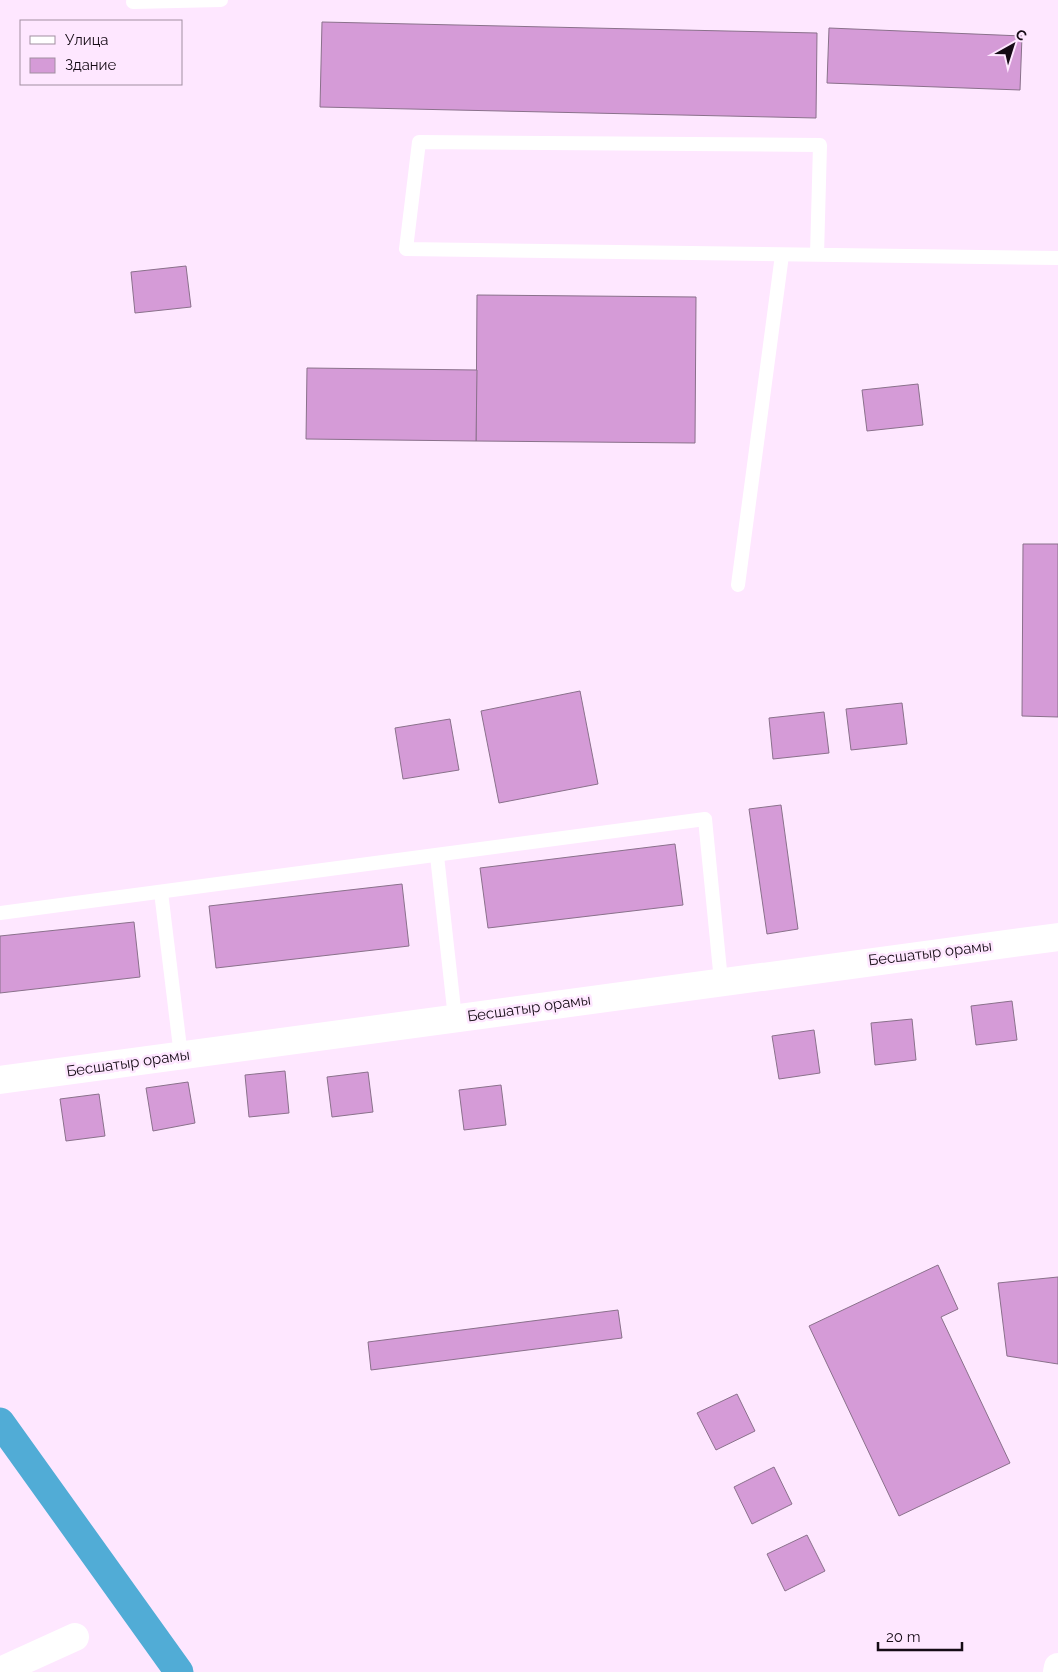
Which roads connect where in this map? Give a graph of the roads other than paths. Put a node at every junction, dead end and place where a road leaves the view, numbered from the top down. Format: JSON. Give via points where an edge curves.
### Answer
{"nodes":[{"id":1,"x":221,"y":0,"type":"edge"},
{"id":2,"x":133,"y":2,"type":"dead end"},
{"id":3,"x":782,"y":255,"type":"junction"},
{"id":4,"x":817,"y":255,"type":"junction"},
{"id":5,"x":1058,"y":258,"type":"edge"},
{"id":6,"x":738,"y":585,"type":"dead end"},
{"id":7,"x":437,"y":856,"type":"junction"},
{"id":8,"x":161,"y":892,"type":"junction"},
{"id":9,"x":0,"y":914,"type":"edge"},
{"id":10,"x":1058,"y":936,"type":"edge"},
{"id":11,"x":720,"y":981,"type":"junction"},
{"id":12,"x":454,"y":1018,"type":"junction"},
{"id":13,"x":181,"y":1056,"type":"junction"},
{"id":14,"x":0,"y":1080,"type":"edge"},
{"id":15,"x":75,"y":1638,"type":"dead end"},
{"id":16,"x":1058,"y":1667,"type":"edge"},
{"id":17,"x":0,"y":1670,"type":"edge"},
{"id":18,"x":1057,"y":1672,"type":"edge"}],
"edges":[{"from":1,"to":2,"type":"lane"},
{"from":3,"to":4,"type":"lane"},
{"from":3,"to":4,"type":"lane","via":[[406,250],[419,142],[820,145]]},
{"from":3,"to":6,"type":"lane"},
{"from":4,"to":5,"type":"lane"},
{"from":7,"to":8,"type":"lane"},
{"from":7,"to":11,"type":"lane","via":[[705,819]]},
{"from":7,"to":12,"type":"lane"},
{"from":8,"to":9,"type":"lane"},
{"from":8,"to":13,"type":"lane"},
{"from":10,"to":11,"type":"street","name":"Бесшатыр орамы"},
{"from":11,"to":12,"type":"street","name":"Бесшатыр орамы"},
{"from":12,"to":13,"type":"street","name":"Бесшатыр орамы"},
{"from":13,"to":14,"type":"street","name":"Бесшатыр орамы"},
{"from":15,"to":17,"type":"street"},
{"from":16,"to":18,"type":"street"}]}
